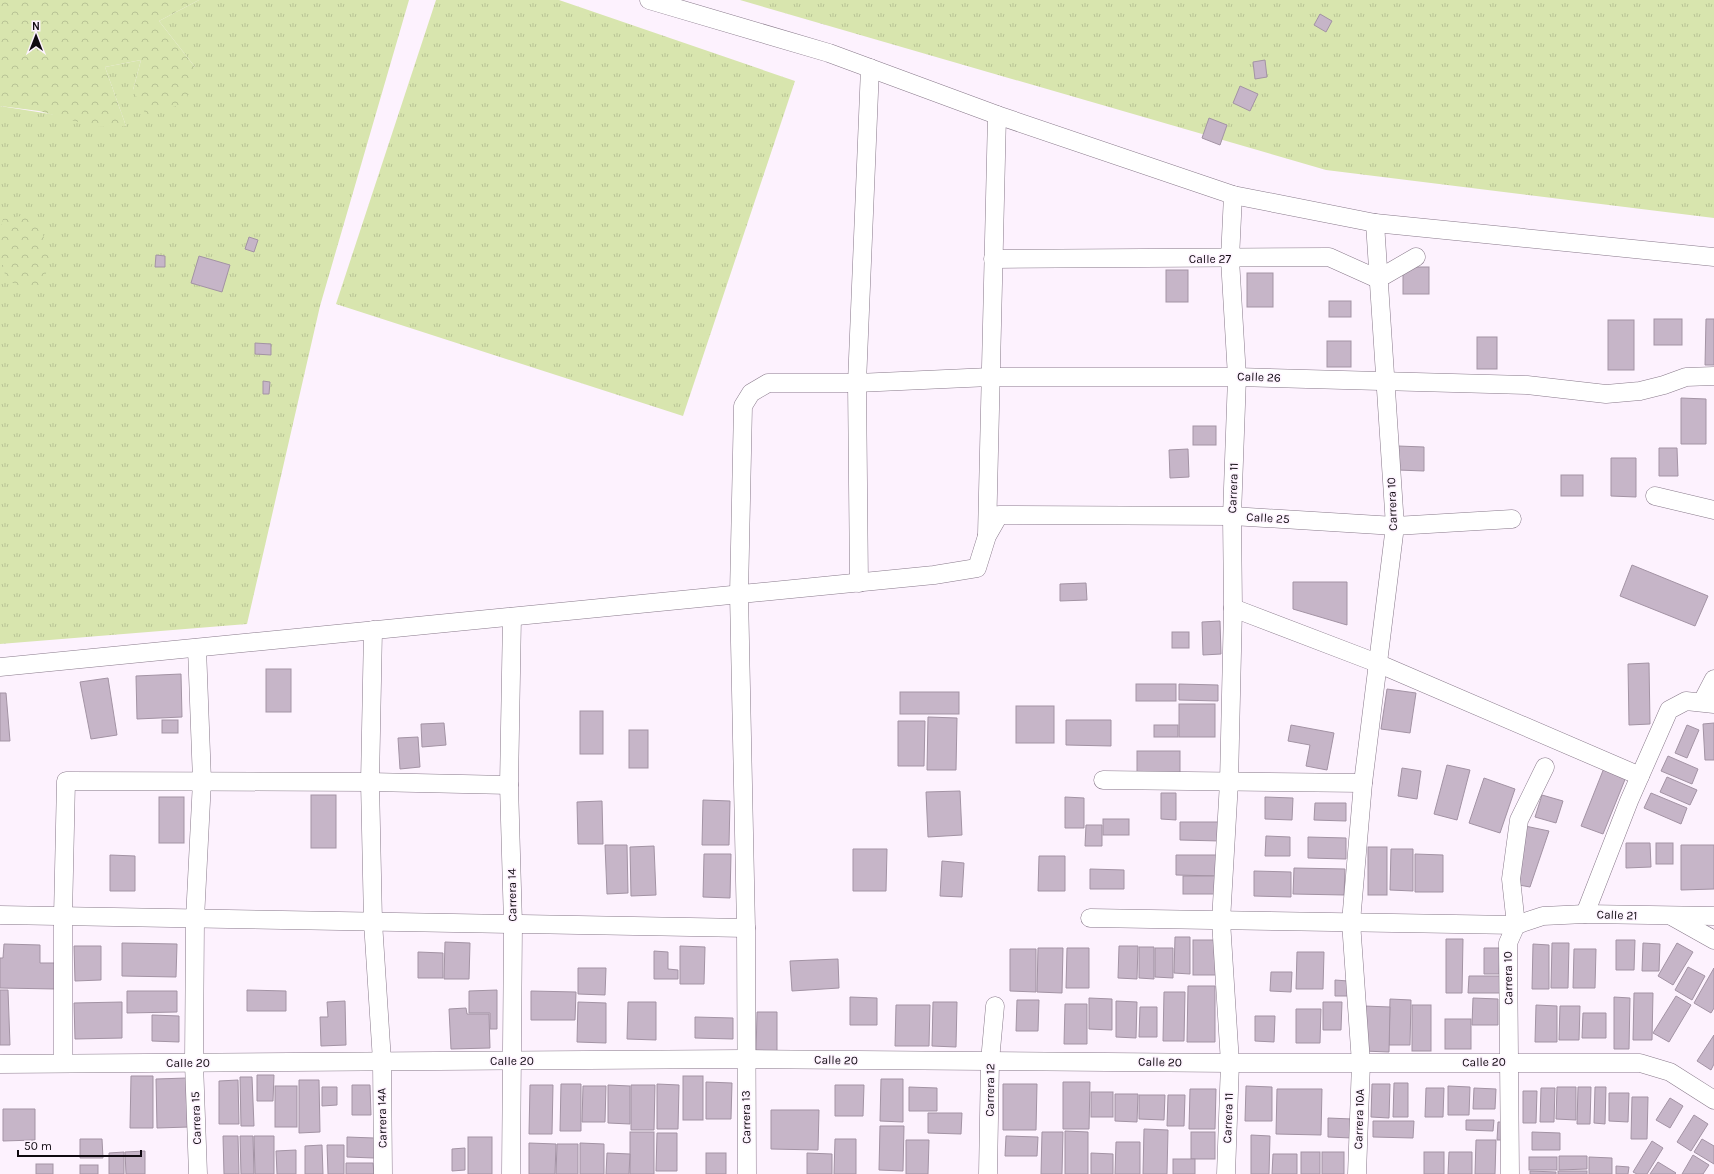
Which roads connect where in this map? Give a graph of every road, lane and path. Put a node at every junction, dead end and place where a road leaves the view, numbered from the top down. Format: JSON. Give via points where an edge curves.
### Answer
{"nodes":[{"id":1,"x":649,"y":0,"type":"edge"},
{"id":2,"x":870,"y":68,"type":"junction"},
{"id":3,"x":997,"y":115,"type":"junction"},
{"id":4,"x":1233,"y":195,"type":"junction"},
{"id":5,"x":1375,"y":223,"type":"junction"},
{"id":6,"x":1714,"y":257,"type":"edge"},
{"id":7,"x":993,"y":258,"type":"junction"},
{"id":8,"x":1416,"y":258,"type":"dead end"},
{"id":9,"x":1230,"y":259,"type":"junction"},
{"id":10,"x":1378,"y":279,"type":"junction"},
{"id":11,"x":1714,"y":376,"type":"edge"},
{"id":12,"x":990,"y":377,"type":"junction"},
{"id":13,"x":1237,"y":377,"type":"junction"},
{"id":14,"x":1386,"y":381,"type":"junction"},
{"id":15,"x":857,"y":383,"type":"junction"},
{"id":16,"x":1655,"y":496,"type":"dead end"},
{"id":17,"x":1714,"y":510,"type":"edge"},
{"id":18,"x":1232,"y":516,"type":"junction"},
{"id":19,"x":1512,"y":519,"type":"dead end"},
{"id":20,"x":1394,"y":526,"type":"junction"},
{"id":21,"x":987,"y":536,"type":"junction"},
{"id":22,"x":859,"y":583,"type":"junction"},
{"id":23,"x":739,"y":594,"type":"junction"},
{"id":24,"x":1233,"y":608,"type":"junction"},
{"id":25,"x":512,"y":617,"type":"junction"},
{"id":26,"x":373,"y":630,"type":"junction"},
{"id":27,"x":197,"y":648,"type":"junction"},
{"id":28,"x":1377,"y":663,"type":"junction"},
{"id":29,"x":0,"y":667,"type":"edge"},
{"id":30,"x":1714,"y":679,"type":"edge"},
{"id":31,"x":1708,"y":703,"type":"edge"},
{"id":32,"x":1545,"y":767,"type":"dead end"},
{"id":33,"x":1640,"y":776,"type":"junction"},
{"id":34,"x":1102,"y":780,"type":"dead end"},
{"id":35,"x":202,"y":782,"type":"junction"},
{"id":36,"x":370,"y":782,"type":"junction"},
{"id":37,"x":1229,"y":782,"type":"junction"},
{"id":38,"x":1363,"y":783,"type":"junction"},
{"id":39,"x":510,"y":785,"type":"junction"},
{"id":40,"x":1585,"y":914,"type":"junction"},
{"id":41,"x":0,"y":915,"type":"edge"},
{"id":42,"x":63,"y":916,"type":"junction"},
{"id":43,"x":1672,"y":916,"type":"junction"},
{"id":44,"x":1714,"y":916,"type":"edge"},
{"id":45,"x":1090,"y":918,"type":"dead end"},
{"id":46,"x":195,"y":919,"type":"junction"},
{"id":47,"x":1222,"y":920,"type":"junction"},
{"id":48,"x":373,"y":922,"type":"junction"},
{"id":49,"x":1351,"y":922,"type":"junction"},
{"id":50,"x":513,"y":924,"type":"junction"},
{"id":51,"x":1516,"y":925,"type":"junction"},
{"id":52,"x":746,"y":928,"type":"junction"},
{"id":53,"x":1714,"y":940,"type":"edge"},
{"id":54,"x":995,"y":1006,"type":"dead end"},
{"id":55,"x":745,"y":1059,"type":"junction"},
{"id":56,"x":512,"y":1061,"type":"junction"},
{"id":57,"x":990,"y":1061,"type":"junction"},
{"id":58,"x":382,"y":1062,"type":"junction"},
{"id":59,"x":1509,"y":1062,"type":"junction"},
{"id":60,"x":63,"y":1063,"type":"junction"},
{"id":61,"x":194,"y":1063,"type":"junction"},
{"id":62,"x":1230,"y":1063,"type":"junction"},
{"id":63,"x":1361,"y":1063,"type":"junction"},
{"id":64,"x":0,"y":1064,"type":"edge"},
{"id":65,"x":1714,"y":1100,"type":"edge"},
{"id":66,"x":198,"y":1174,"type":"edge"},
{"id":67,"x":383,"y":1174,"type":"edge"},
{"id":68,"x":511,"y":1174,"type":"edge"},
{"id":69,"x":747,"y":1174,"type":"edge"},
{"id":70,"x":988,"y":1174,"type":"edge"},
{"id":71,"x":1226,"y":1174,"type":"edge"},
{"id":72,"x":1357,"y":1174,"type":"edge"},
{"id":73,"x":1510,"y":1174,"type":"edge"}],
"edges":[{"from":1,"to":2,"type":"street","via":[[829,53]]},
{"from":2,"to":3,"type":"street"},
{"from":2,"to":15,"type":"street"},
{"from":3,"to":4,"type":"street"},
{"from":3,"to":7,"type":"street"},
{"from":4,"to":5,"type":"street"},
{"from":4,"to":9,"type":"street","name":"Carrera 11"},
{"from":5,"to":6,"type":"street"},
{"from":5,"to":10,"type":"street","name":"Carrera 10"},
{"from":7,"to":9,"type":"street","name":"Calle 27"},
{"from":7,"to":12,"type":"street"},
{"from":8,"to":10,"type":"street"},
{"from":9,"to":10,"type":"street","name":"Calle 27","via":[[1329,257]]},
{"from":9,"to":13,"type":"street","name":"Carrera 11"},
{"from":10,"to":14,"type":"street","name":"Carrera 10"},
{"from":11,"to":14,"type":"street","name":"Calle 26","via":[[1686,377],[1640,391],[1606,394],[1527,384]]},
{"from":12,"to":13,"type":"street","name":"Calle 26"},
{"from":12,"to":15,"type":"street","name":"Calle 26"},
{"from":12,"to":21,"type":"street"},
{"from":13,"to":14,"type":"street","name":"Calle 26"},
{"from":13,"to":18,"type":"street","name":"Carrera 11"},
{"from":14,"to":20,"type":"street","name":"Carrera 10"},
{"from":15,"to":22,"type":"street"},
{"from":15,"to":23,"type":"street","name":"Calle 26","via":[[768,383],[752,393],[743,406]]},
{"from":16,"to":17,"type":"street"},
{"from":18,"to":20,"type":"street","name":"Calle 25"},
{"from":18,"to":21,"type":"street","name":"Calle 25","via":[[999,515]]},
{"from":18,"to":24,"type":"street","name":"Carrera 11"},
{"from":19,"to":20,"type":"street","name":"Calle 25"},
{"from":20,"to":28,"type":"street","name":"Carrera 10"},
{"from":21,"to":22,"type":"street","via":[[977,568]]},
{"from":22,"to":23,"type":"street"},
{"from":23,"to":25,"type":"street"},
{"from":23,"to":52,"type":"street","name":"Carrera 13"},
{"from":24,"to":28,"type":"street"},
{"from":24,"to":37,"type":"street","name":"Carrera 11"},
{"from":25,"to":26,"type":"street"},
{"from":25,"to":39,"type":"street","name":"Carrera 14"},
{"from":26,"to":27,"type":"street"},
{"from":26,"to":36,"type":"street","name":"Carrera 14A"},
{"from":27,"to":29,"type":"street"},
{"from":27,"to":35,"type":"street","name":"Carrera 15"},
{"from":28,"to":33,"type":"street"},
{"from":28,"to":38,"type":"street","name":"Carrera 10"},
{"from":30,"to":31,"type":"street"},
{"from":31,"to":33,"type":"street","via":[[1686,701],[1669,710]]},
{"from":32,"to":51,"type":"street","name":"Carrera 10","via":[[1519,820],[1511,878]]},
{"from":33,"to":40,"type":"street"},
{"from":34,"to":37,"type":"street"},
{"from":35,"to":36,"type":"street"},
{"from":35,"to":42,"type":"street","via":[[66,782]]},
{"from":35,"to":46,"type":"street","name":"Carrera 15"},
{"from":36,"to":39,"type":"street"},
{"from":36,"to":48,"type":"street","name":"Carrera 14A"},
{"from":37,"to":38,"type":"street"},
{"from":37,"to":47,"type":"street","name":"Carrera 11"},
{"from":38,"to":49,"type":"street","name":"Carrera 10"},
{"from":39,"to":50,"type":"street","name":"Carrera 14"},
{"from":40,"to":43,"type":"street","name":"Calle 21"},
{"from":40,"to":51,"type":"street","name":"Calle 21","via":[[1543,916]]},
{"from":41,"to":42,"type":"street"},
{"from":42,"to":46,"type":"street"},
{"from":42,"to":60,"type":"street"},
{"from":43,"to":44,"type":"street"},
{"from":43,"to":53,"type":"street","name":"Calle 21"},
{"from":45,"to":47,"type":"street","name":"Calle 21"},
{"from":46,"to":48,"type":"street"},
{"from":46,"to":61,"type":"street","name":"Carrera 15"},
{"from":47,"to":49,"type":"street","name":"Calle 21"},
{"from":47,"to":62,"type":"street","name":"Carrera 11"},
{"from":48,"to":50,"type":"street"},
{"from":48,"to":58,"type":"street","name":"Carrera 14A"},
{"from":49,"to":51,"type":"street","name":"Calle 21"},
{"from":49,"to":63,"type":"street","name":"Carrera 10A"},
{"from":50,"to":52,"type":"street"},
{"from":50,"to":56,"type":"street","name":"Carrera 14"},
{"from":51,"to":59,"type":"street","name":"Carrera 10","via":[[1508,943]]},
{"from":52,"to":55,"type":"street","name":"Carrera 13"},
{"from":54,"to":57,"type":"street","name":"Carrera 12"},
{"from":55,"to":56,"type":"street","name":"Calle 20"},
{"from":55,"to":57,"type":"street","name":"Calle 20"},
{"from":55,"to":69,"type":"street","name":"Carrera 13"},
{"from":56,"to":58,"type":"street","name":"Calle 20"},
{"from":56,"to":68,"type":"street","name":"Carrera 14"},
{"from":57,"to":62,"type":"street","name":"Calle 20"},
{"from":57,"to":70,"type":"street","name":"Carrera 12"},
{"from":58,"to":61,"type":"street","name":"Calle 20"},
{"from":58,"to":67,"type":"street","name":"Carrera 14A"},
{"from":59,"to":63,"type":"street","name":"Calle 20"},
{"from":59,"to":65,"type":"street","name":"Calle 20","via":[[1640,1063],[1670,1072]]},
{"from":59,"to":73,"type":"street","name":"Carrera 10"},
{"from":60,"to":61,"type":"street","name":"Calle 20"},
{"from":60,"to":64,"type":"street","name":"Calle 20"},
{"from":61,"to":66,"type":"street","name":"Carrera 15"},
{"from":62,"to":63,"type":"street","name":"Calle 20"},
{"from":62,"to":71,"type":"street","name":"Carrera 11"},
{"from":63,"to":72,"type":"street","name":"Carrera 10A"}]}
